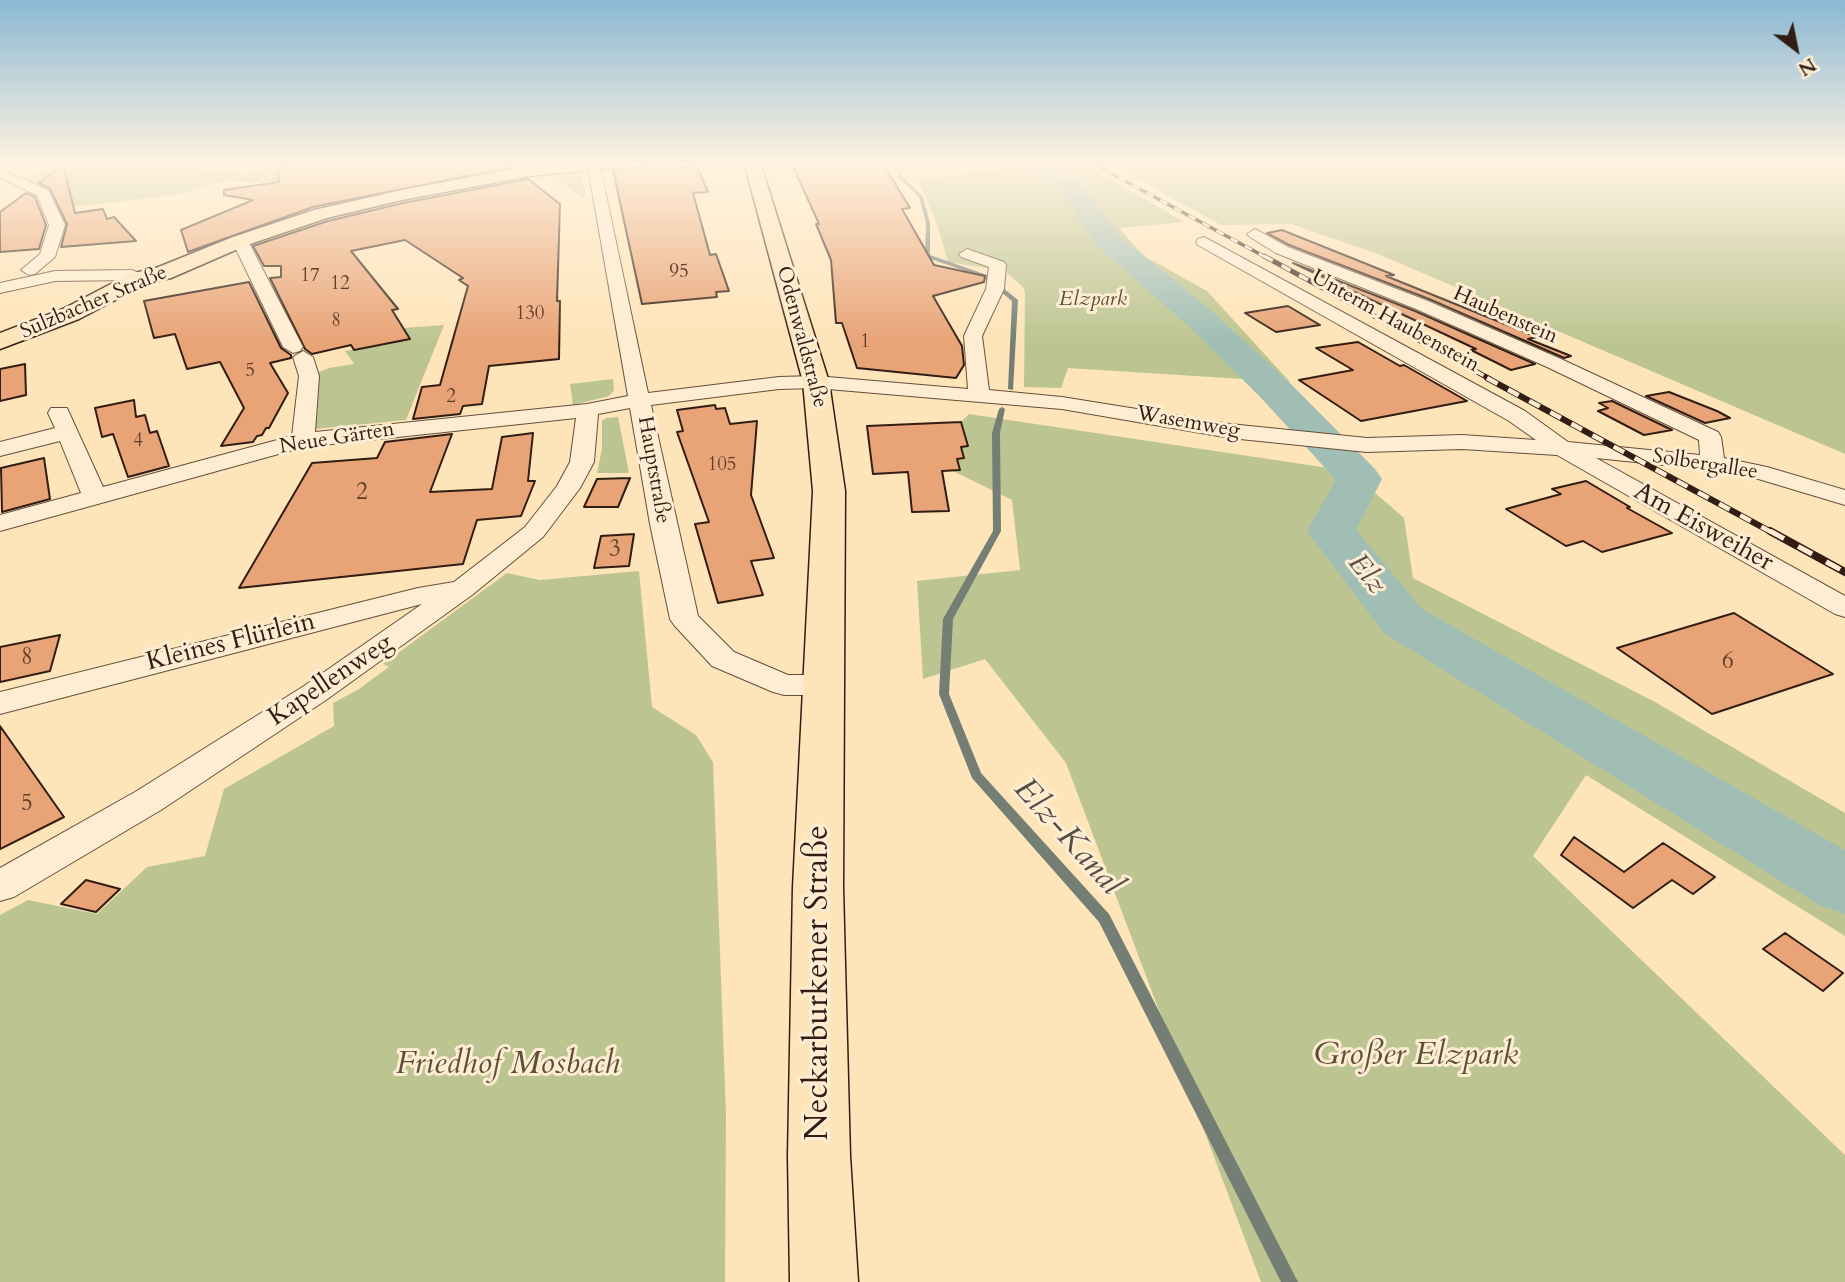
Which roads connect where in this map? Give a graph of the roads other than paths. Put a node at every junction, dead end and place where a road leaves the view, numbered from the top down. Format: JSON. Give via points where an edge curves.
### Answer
{"nodes":[{"id":1,"x":56,"y":222,"type":"edge"},
{"id":2,"x":298,"y":222,"type":"edge"},
{"id":3,"x":605,"y":222,"type":"edge"},
{"id":4,"x":769,"y":222,"type":"edge"},
{"id":5,"x":1255,"y":234,"type":"dead end"},
{"id":6,"x":240,"y":241,"type":"junction"},
{"id":7,"x":1204,"y":242,"type":"dead end"},
{"id":8,"x":967,"y":254,"type":"dead end"},
{"id":9,"x":29,"y":270,"type":"dead end"},
{"id":10,"x":138,"y":279,"type":"junction"},
{"id":11,"x":0,"y":288,"type":"edge"},
{"id":12,"x":0,"y":342,"type":"edge"},
{"id":13,"x":816,"y":382,"type":"junction"},
{"id":14,"x":979,"y":396,"type":"junction"},
{"id":15,"x":640,"y":400,"type":"junction"},
{"id":16,"x":587,"y":410,"type":"junction"},
{"id":17,"x":303,"y":440,"type":"junction"},
{"id":18,"x":1561,"y":448,"type":"junction"},
{"id":19,"x":0,"y":449,"type":"edge"},
{"id":20,"x":1713,"y":463,"type":"junction"},
{"id":21,"x":96,"y":496,"type":"junction"},
{"id":22,"x":1845,"y":498,"type":"edge"},
{"id":23,"x":0,"y":523,"type":"edge"},
{"id":24,"x":462,"y":589,"type":"junction"},
{"id":25,"x":1845,"y":608,"type":"edge"},
{"id":26,"x":185,"y":654,"type":"junction"},
{"id":27,"x":824,"y":685,"type":"junction"},
{"id":28,"x":0,"y":703,"type":"edge"},
{"id":29,"x":0,"y":723,"type":"edge"},
{"id":30,"x":0,"y":886,"type":"edge"},
{"id":31,"x":824,"y":1282,"type":"edge"}],
"edges":[{"from":1,"to":9,"type":"street","via":[[47,257]]},
{"from":2,"to":6,"type":"main road","name":"Sulzbacher Straße"},
{"from":3,"to":15,"type":"street","name":"Hauptstraße"},
{"from":4,"to":13,"type":"main road","name":"Odenwaldstraße"},
{"from":5,"to":20,"type":"street","name":"Haubenstein","via":[[1282,250],[1554,363],[1710,437]]},
{"from":6,"to":10,"type":"main road","name":"Sulzbacher Straße"},
{"from":6,"to":17,"type":"street","via":[[309,376]]},
{"from":7,"to":18,"type":"street","name":"Unterm Haubenstein","via":[[1517,416]]},
{"from":8,"to":14,"type":"street","via":[[998,265],[996,286],[973,336]]},
{"from":10,"to":11,"type":"street","via":[[132,275],[55,276]]},
{"from":10,"to":12,"type":"main road","name":"Sulzbacher Straße","via":[[71,314]]},
{"from":13,"to":14,"type":"street","name":"Wasemweg"},
{"from":13,"to":15,"type":"street","name":"Wasemweg"},
{"from":13,"to":27,"type":"main road","name":"Odenwaldstraße","via":[[829,491]]},
{"from":14,"to":18,"type":"street","name":"Wasemweg","via":[[1062,402],[1261,435],[1367,445],[1462,442]]},
{"from":15,"to":16,"type":"street","name":"Neue Gärten"},
{"from":15,"to":27,"type":"street","name":"Hauptstraße","via":[[684,619],[723,659],[784,685]]},
{"from":16,"to":17,"type":"street","name":"Neue Gärten"},
{"from":16,"to":24,"type":"street","name":"Kapellenweg","via":[[582,463],[568,488],[534,532]]},
{"from":17,"to":21,"type":"street","name":"Neue Gärten"},
{"from":18,"to":20,"type":"street","name":"Solbergallee"},
{"from":18,"to":25,"type":"street","name":"Am Eisweiher"},
{"from":19,"to":21,"type":"street","via":[[63,423]]},
{"from":20,"to":22,"type":"street","name":"Solbergallee"},
{"from":21,"to":23,"type":"street","name":"Neue Gärten"},
{"from":24,"to":26,"type":"street","name":"Kleines Flürlein"},
{"from":24,"to":30,"type":"street","name":"Kapellenweg","via":[[315,694]]},
{"from":26,"to":28,"type":"street","name":"Kleines Flürlein"},
{"from":26,"to":29,"type":"street","via":[[174,669]]},
{"from":27,"to":31,"type":"main road","name":"Neckarburkener Straße","via":[[818,887]]}]}
